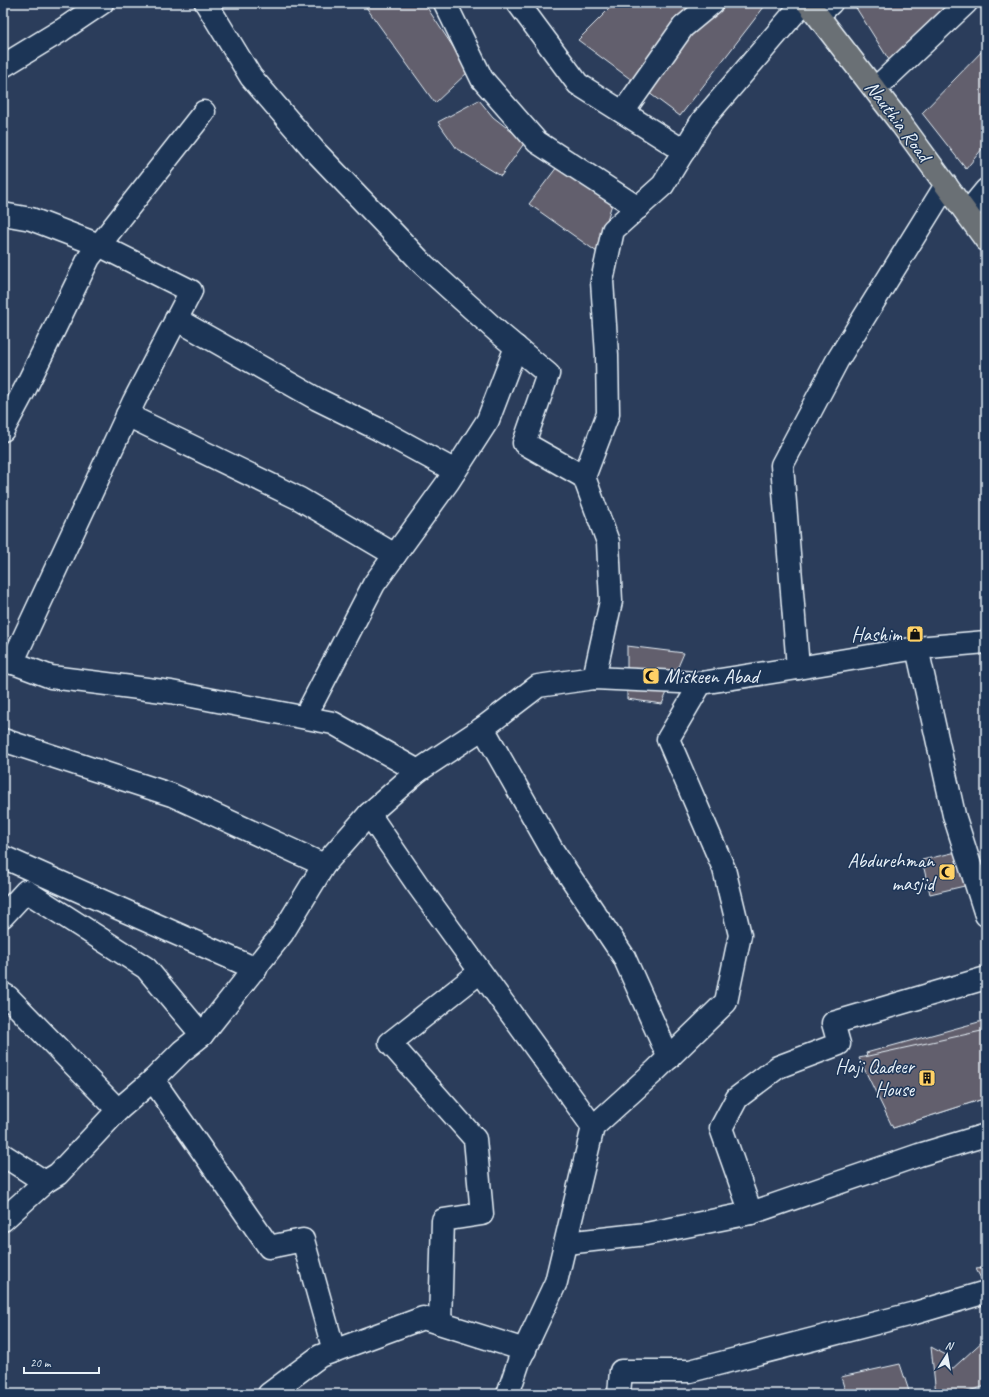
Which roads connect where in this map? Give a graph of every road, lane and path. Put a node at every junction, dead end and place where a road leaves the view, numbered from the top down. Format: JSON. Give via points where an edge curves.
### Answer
{"nodes":[{"id":1,"x":102,"y":3,"type":"edge"},
{"id":2,"x":206,"y":3,"type":"edge"},
{"id":3,"x":445,"y":3,"type":"edge"},
{"id":4,"x":518,"y":3,"type":"edge"},
{"id":5,"x":712,"y":3,"type":"edge"},
{"id":6,"x":966,"y":3,"type":"edge"},
{"id":7,"x":815,"y":6,"type":"edge"},
{"id":8,"x":80,"y":10,"type":"edge"},
{"id":9,"x":3,"y":66,"type":"edge"},
{"id":10,"x":874,"y":89,"type":"junction"},
{"id":11,"x":204,"y":112,"type":"dead end"},
{"id":12,"x":623,"y":112,"type":"junction"},
{"id":13,"x":684,"y":151,"type":"junction"},
{"id":14,"x":946,"y":185,"type":"junction"},
{"id":15,"x":986,"y":190,"type":"edge"},
{"id":16,"x":638,"y":208,"type":"junction"},
{"id":17,"x":3,"y":214,"type":"edge"},
{"id":18,"x":967,"y":214,"type":"junction"},
{"id":19,"x":986,"y":240,"type":"edge"},
{"id":20,"x":99,"y":245,"type":"junction"},
{"id":21,"x":176,"y":319,"type":"junction"},
{"id":22,"x":516,"y":347,"type":"junction"},
{"id":23,"x":127,"y":415,"type":"junction"},
{"id":24,"x":3,"y":430,"type":"edge"},
{"id":25,"x":455,"y":472,"type":"junction"},
{"id":26,"x":584,"y":478,"type":"junction"},
{"id":27,"x":395,"y":555,"type":"junction"},
{"id":28,"x":986,"y":642,"type":"edge"},
{"id":29,"x":917,"y":648,"type":"junction"},
{"id":30,"x":8,"y":661,"type":"edge"},
{"id":31,"x":798,"y":668,"type":"junction"},
{"id":32,"x":594,"y":678,"type":"junction"},
{"id":33,"x":701,"y":683,"type":"junction"},
{"id":34,"x":305,"y":717,"type":"junction"},
{"id":35,"x":482,"y":728,"type":"junction"},
{"id":36,"x":3,"y":740,"type":"edge"},
{"id":37,"x":418,"y":771,"type":"junction"},
{"id":38,"x":369,"y":814,"type":"junction"},
{"id":39,"x":3,"y":857,"type":"edge"},
{"id":40,"x":324,"y":865,"type":"junction"},
{"id":41,"x":3,"y":916,"type":"edge"},
{"id":42,"x":986,"y":916,"type":"edge"},
{"id":43,"x":256,"y":969,"type":"junction"},
{"id":44,"x":480,"y":972,"type":"junction"},
{"id":45,"x":986,"y":978,"type":"edge"},
{"id":46,"x":3,"y":994,"type":"edge"},
{"id":47,"x":202,"y":1035,"type":"junction"},
{"id":48,"x":669,"y":1058,"type":"junction"},
{"id":49,"x":153,"y":1080,"type":"junction"},
{"id":50,"x":118,"y":1110,"type":"junction"},
{"id":51,"x":593,"y":1127,"type":"junction"},
{"id":52,"x":986,"y":1135,"type":"edge"},
{"id":53,"x":3,"y":1155,"type":"edge"},
{"id":54,"x":46,"y":1182,"type":"junction"},
{"id":55,"x":751,"y":1213,"type":"junction"},
{"id":56,"x":3,"y":1220,"type":"edge"},
{"id":57,"x":566,"y":1243,"type":"junction"},
{"id":58,"x":986,"y":1292,"type":"edge"},
{"id":59,"x":440,"y":1323,"type":"junction"},
{"id":60,"x":525,"y":1350,"type":"junction"},
{"id":61,"x":334,"y":1351,"type":"junction"},
{"id":62,"x":269,"y":1394,"type":"edge"},
{"id":63,"x":508,"y":1394,"type":"edge"},
{"id":64,"x":619,"y":1394,"type":"edge"}],
"edges":[{"from":1,"to":8,"type":"street"},
{"from":2,"to":22,"type":"street","via":[[250,77],[314,150],[424,265]]},
{"from":3,"to":16,"type":"street","via":[[482,79],[537,142]]},
{"from":4,"to":12,"type":"street","via":[[578,84]]},
{"from":5,"to":12,"type":"street","via":[[684,27]]},
{"from":6,"to":10,"type":"street"},
{"from":7,"to":10,"type":"main road","name":"Nauthia Road"},
{"from":7,"to":13,"type":"street","via":[[702,121]]},
{"from":8,"to":9,"type":"street"},
{"from":10,"to":14,"type":"main road","name":"Nauthia Road"},
{"from":11,"to":20,"type":"street"},
{"from":12,"to":13,"type":"street"},
{"from":13,"to":16,"type":"street","via":[[663,185]]},
{"from":14,"to":18,"type":"main road","name":"Nauthia Road"},
{"from":14,"to":31,"type":"street","via":[[837,361],[782,465]]},
{"from":15,"to":18,"type":"street"},
{"from":16,"to":26,"type":"street","via":[[613,230],[602,281],[608,355],[608,414]]},
{"from":17,"to":20,"type":"street","via":[[31,219]]},
{"from":18,"to":19,"type":"main road","name":"Nauthia Road"},
{"from":20,"to":21,"type":"street","via":[[191,291]]},
{"from":20,"to":24,"type":"street","via":[[89,258]]},
{"from":21,"to":23,"type":"street"},
{"from":21,"to":25,"type":"street","via":[[317,399],[378,429]]},
{"from":22,"to":25,"type":"street","via":[[488,420]]},
{"from":22,"to":26,"type":"street","via":[[548,374],[524,443]]},
{"from":23,"to":27,"type":"street","via":[[300,499]]},
{"from":23,"to":30,"type":"street"},
{"from":25,"to":27,"type":"street"},
{"from":26,"to":32,"type":"street","via":[[608,542],[611,601]]},
{"from":27,"to":34,"type":"street","via":[[374,584]]},
{"from":28,"to":29,"type":"street"},
{"from":29,"to":31,"type":"street"},
{"from":29,"to":42,"type":"street","via":[[954,815]]},
{"from":30,"to":34,"type":"street","via":[[51,676],[172,692]]},
{"from":31,"to":33,"type":"street"},
{"from":32,"to":33,"type":"street"},
{"from":32,"to":35,"type":"street","via":[[538,686]]},
{"from":33,"to":48,"type":"street","via":[[668,739],[724,869],[740,935],[726,1002]]},
{"from":34,"to":37,"type":"street","via":[[333,723]]},
{"from":35,"to":37,"type":"street"},
{"from":35,"to":48,"type":"street","via":[[551,848],[624,957]]},
{"from":36,"to":40,"type":"street","via":[[172,795]]},
{"from":37,"to":38,"type":"street"},
{"from":38,"to":40,"type":"street"},
{"from":38,"to":44,"type":"street"},
{"from":39,"to":43,"type":"street"},
{"from":40,"to":43,"type":"street","via":[[282,934]]},
{"from":41,"to":47,"type":"street","via":[[26,891],[146,968]]},
{"from":43,"to":47,"type":"street"},
{"from":44,"to":51,"type":"street"},
{"from":44,"to":59,"type":"street","via":[[390,1043],[475,1139],[482,1214],[443,1220]]},
{"from":45,"to":55,"type":"street","via":[[833,1023],[839,1044],[778,1067],[737,1098],[721,1128]]},
{"from":46,"to":50,"type":"street"},
{"from":47,"to":49,"type":"street"},
{"from":48,"to":51,"type":"street"},
{"from":49,"to":50,"type":"street"},
{"from":49,"to":61,"type":"street","via":[[270,1247],[303,1240]]},
{"from":50,"to":54,"type":"street","via":[[58,1174]]},
{"from":51,"to":57,"type":"street"},
{"from":52,"to":55,"type":"street","via":[[919,1155]]},
{"from":53,"to":54,"type":"street"},
{"from":54,"to":56,"type":"street"},
{"from":55,"to":57,"type":"street","via":[[646,1234]]},
{"from":57,"to":60,"type":"street","via":[[556,1282]]},
{"from":58,"to":64,"type":"street","via":[[916,1313],[690,1371],[621,1371]]},
{"from":59,"to":60,"type":"street"},
{"from":59,"to":61,"type":"street","via":[[423,1318]]},
{"from":60,"to":63,"type":"street"},
{"from":61,"to":62,"type":"street","via":[[320,1356]]}]}
